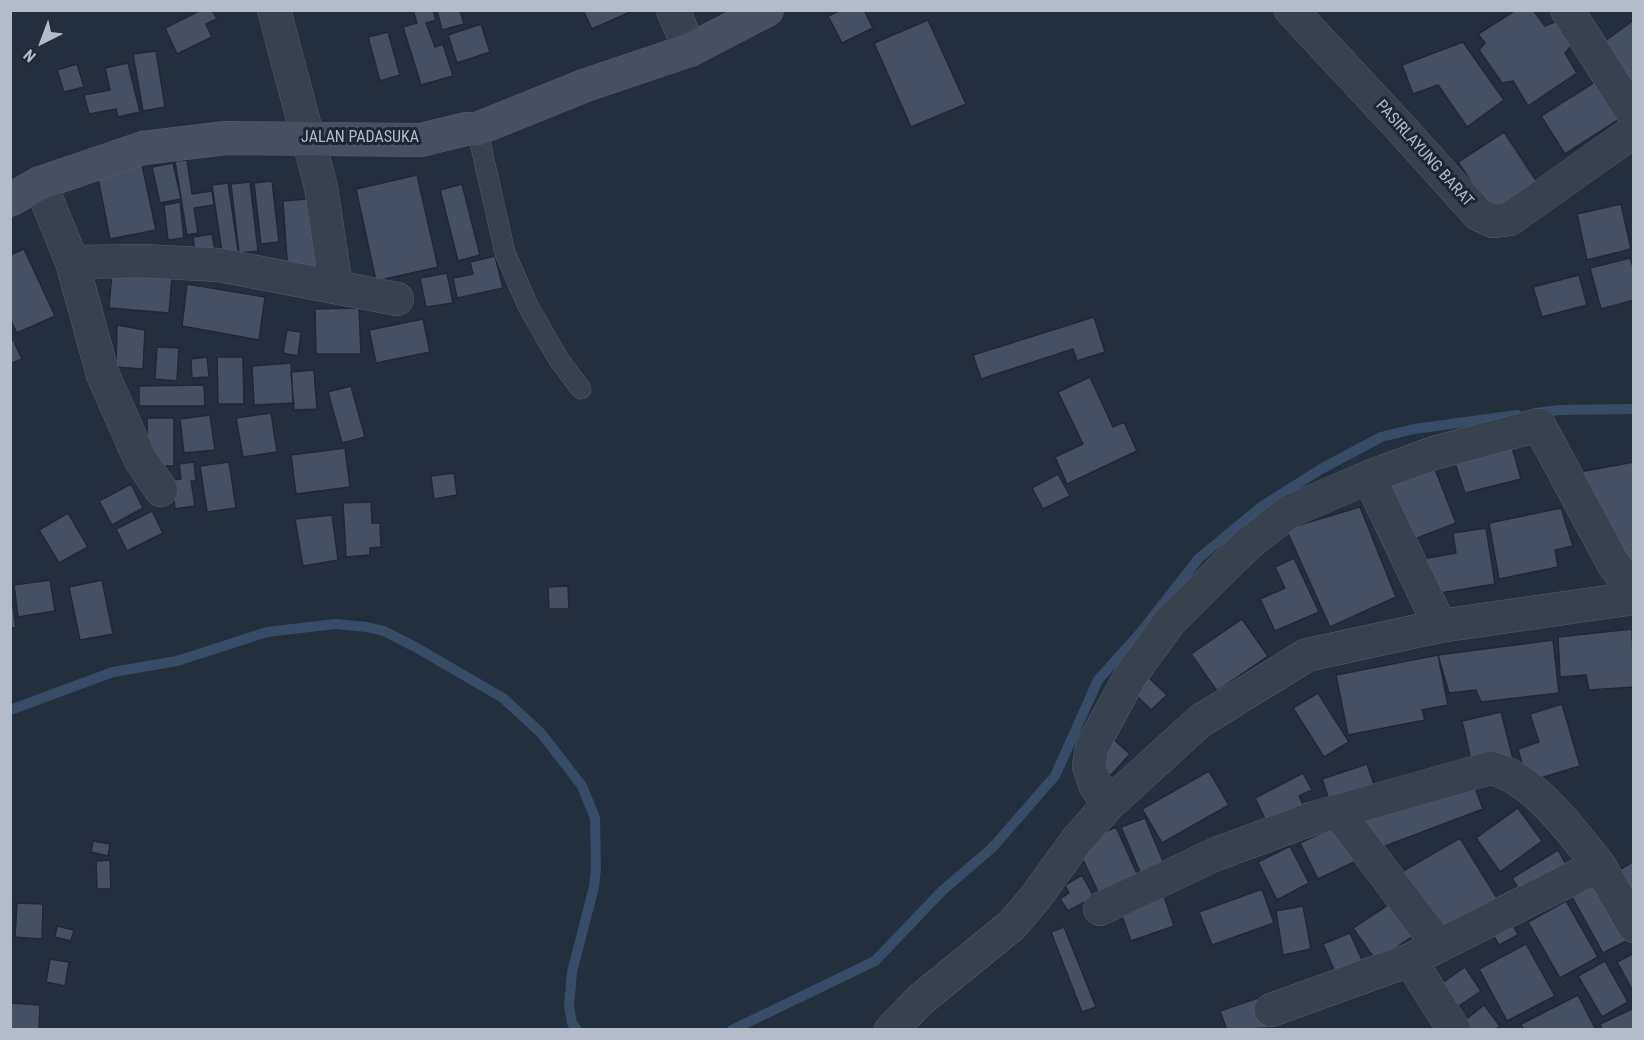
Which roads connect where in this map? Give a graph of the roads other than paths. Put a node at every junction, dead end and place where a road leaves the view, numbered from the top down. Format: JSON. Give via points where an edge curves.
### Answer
{"nodes":[{"id":1,"x":274,"y":10,"type":"edge"},
{"id":2,"x":673,"y":10,"type":"edge"},
{"id":3,"x":767,"y":10,"type":"edge"},
{"id":4,"x":1292,"y":10,"type":"edge"},
{"id":5,"x":1568,"y":10,"type":"edge"},
{"id":6,"x":690,"y":50,"type":"junction"},
{"id":7,"x":1634,"y":115,"type":"edge"},
{"id":8,"x":477,"y":129,"type":"junction"},
{"id":9,"x":1634,"y":131,"type":"edge"},
{"id":10,"x":309,"y":138,"type":"junction"},
{"id":11,"x":40,"y":183,"type":"junction"},
{"id":12,"x":10,"y":200,"type":"edge"},
{"id":13,"x":72,"y":262,"type":"junction"},
{"id":14,"x":336,"y":287,"type":"junction"},
{"id":15,"x":397,"y":299,"type":"dead end"},
{"id":16,"x":581,"y":389,"type":"dead end"},
{"id":17,"x":1369,"y":477,"type":"junction"},
{"id":18,"x":160,"y":490,"type":"dead end"},
{"id":19,"x":1634,"y":592,"type":"edge"},
{"id":20,"x":1634,"y":598,"type":"edge"},
{"id":21,"x":1440,"y":626,"type":"junction"},
{"id":22,"x":1108,"y":805,"type":"junction"},
{"id":23,"x":1338,"y":812,"type":"junction"},
{"id":24,"x":1599,"y":865,"type":"junction"},
{"id":25,"x":1100,"y":909,"type":"dead end"},
{"id":26,"x":1634,"y":926,"type":"edge"},
{"id":27,"x":1439,"y":946,"type":"junction"},
{"id":28,"x":1410,"y":960,"type":"junction"},
{"id":29,"x":1271,"y":1010,"type":"dead end"},
{"id":30,"x":891,"y":1029,"type":"edge"},
{"id":31,"x":1454,"y":1029,"type":"edge"}],
"edges":[{"from":1,"to":10,"type":"street"},
{"from":2,"to":6,"type":"street"},
{"from":3,"to":6,"type":"street","name":"JALAN PADASUKA"},
{"from":4,"to":9,"type":"street","name":"PASIRLAYUNG BARAT","via":[[1478,214],[1493,221],[1510,219]]},
{"from":5,"to":7,"type":"street"},
{"from":6,"to":8,"type":"street","name":"JALAN PADASUKA","via":[[586,85]]},
{"from":8,"to":10,"type":"street","name":"JALAN PADASUKA","via":[[421,140]]},
{"from":8,"to":16,"type":"lane","via":[[505,253],[528,306]]},
{"from":10,"to":11,"type":"street","name":"JALAN PADASUKA","via":[[226,138],[143,148]]},
{"from":10,"to":14,"type":"street","via":[[321,187]]},
{"from":11,"to":12,"type":"street","name":"JALAN PADASUKA"},
{"from":11,"to":13,"type":"street"},
{"from":13,"to":14,"type":"street","via":[[219,265]]},
{"from":13,"to":18,"type":"street","via":[[103,375],[140,459]]},
{"from":14,"to":15,"type":"street"},
{"from":17,"to":19,"type":"street","via":[[1434,453],[1539,425],[1613,563]]},
{"from":17,"to":21,"type":"street"},
{"from":17,"to":22,"type":"street","via":[[1290,511],[1248,544],[1170,621],[1131,675],[1092,747],[1089,766]]},
{"from":20,"to":21,"type":"street"},
{"from":21,"to":22,"type":"street","via":[[1307,655],[1200,721]]},
{"from":22,"to":30,"type":"street","via":[[1012,925],[920,1000]]},
{"from":23,"to":24,"type":"street","via":[[1491,768],[1504,771],[1534,792]]},
{"from":23,"to":25,"type":"street","via":[[1216,854]]},
{"from":23,"to":27,"type":"street"},
{"from":24,"to":26,"type":"street"},
{"from":24,"to":27,"type":"street"},
{"from":27,"to":28,"type":"street"},
{"from":28,"to":29,"type":"street"},
{"from":28,"to":31,"type":"street"}]}
